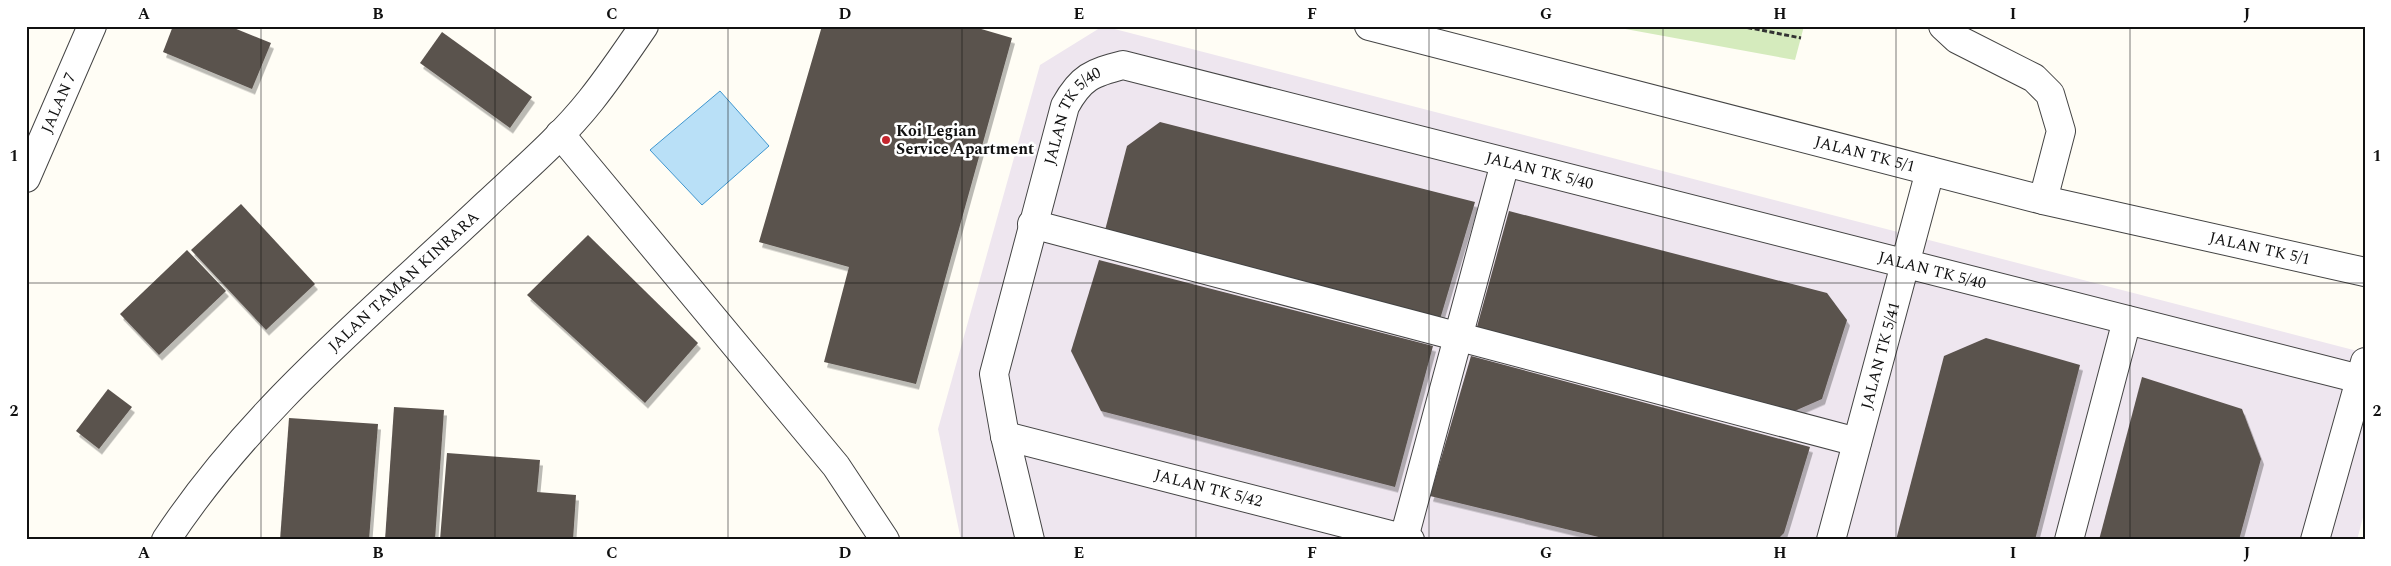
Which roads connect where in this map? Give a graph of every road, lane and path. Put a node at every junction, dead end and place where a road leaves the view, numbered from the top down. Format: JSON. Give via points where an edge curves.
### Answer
{"nodes":[{"id":1,"x":92,"y":26,"type":"edge"},
{"id":2,"x":644,"y":26,"type":"edge"},
{"id":3,"x":1369,"y":26,"type":"edge"},
{"id":4,"x":1740,"y":26,"type":"edge"},
{"id":5,"x":1943,"y":26,"type":"edge"},
{"id":6,"x":1801,"y":38,"type":"dead end"},
{"id":7,"x":560,"y":134,"type":"junction"},
{"id":8,"x":1505,"y":163,"type":"junction"},
{"id":9,"x":1930,"y":171,"type":"junction"},
{"id":10,"x":26,"y":178,"type":"edge"},
{"id":11,"x":2043,"y":200,"type":"junction"},
{"id":12,"x":1032,"y":224,"type":"junction"},
{"id":13,"x":1905,"y":264,"type":"junction"},
{"id":14,"x":2365,"y":272,"type":"edge"},
{"id":15,"x":2127,"y":320,"type":"junction"},
{"id":16,"x":1458,"y":336,"type":"junction"},
{"id":17,"x":2362,"y":370,"type":"edge"},
{"id":18,"x":1005,"y":436,"type":"junction"},
{"id":19,"x":1857,"y":442,"type":"junction"},
{"id":20,"x":1407,"y":539,"type":"edge"},
{"id":21,"x":166,"y":540,"type":"edge"},
{"id":22,"x":885,"y":540,"type":"edge"},
{"id":23,"x":1030,"y":540,"type":"edge"},
{"id":24,"x":1831,"y":540,"type":"edge"},
{"id":25,"x":2069,"y":540,"type":"edge"},
{"id":26,"x":2315,"y":540,"type":"edge"}],
"edges":[{"from":1,"to":10,"type":"street","name":"JALAN 7"},
{"from":2,"to":7,"type":"street","name":"JALAN TAMAN KINRARA","via":[[590,101]]},
{"from":3,"to":9,"type":"street","name":"JALAN TK 5/1"},
{"from":4,"to":6,"type":"path"},
{"from":5,"to":11,"type":"street","via":[[1957,39],[2034,78],[2050,94],[2061,131]]},
{"from":7,"to":21,"type":"street","name":"JALAN TAMAN KINRARA","via":[[342,336],[266,413],[210,480]]},
{"from":7,"to":22,"type":"street","via":[[836,466]]},
{"from":8,"to":12,"type":"street","name":"JALAN TK 5/40","via":[[1123,65],[1094,72],[1074,89],[1065,106]]},
{"from":8,"to":13,"type":"street","name":"JALAN TK 5/40"},
{"from":8,"to":16,"type":"street"},
{"from":9,"to":11,"type":"street","name":"JALAN TK 5/1"},
{"from":9,"to":13,"type":"street","name":"JALAN TK 5/41"},
{"from":11,"to":14,"type":"street","name":"JALAN TK 5/1"},
{"from":12,"to":16,"type":"street"},
{"from":12,"to":18,"type":"street","name":"JALAN TK 5/40","via":[[994,374]]},
{"from":13,"to":15,"type":"street","name":"JALAN TK 5/40"},
{"from":13,"to":19,"type":"street","name":"JALAN TK 5/41"},
{"from":15,"to":17,"type":"street","name":"JALAN TK 5/40"},
{"from":15,"to":25,"type":"street"},
{"from":16,"to":19,"type":"street"},
{"from":16,"to":20,"type":"street"},
{"from":17,"to":26,"type":"street"},
{"from":18,"to":20,"type":"street","name":"JALAN TK 5/42"},
{"from":18,"to":23,"type":"street","name":"JALAN TK 5/40"},
{"from":19,"to":24,"type":"street","name":"JALAN TK 5/41"}]}
